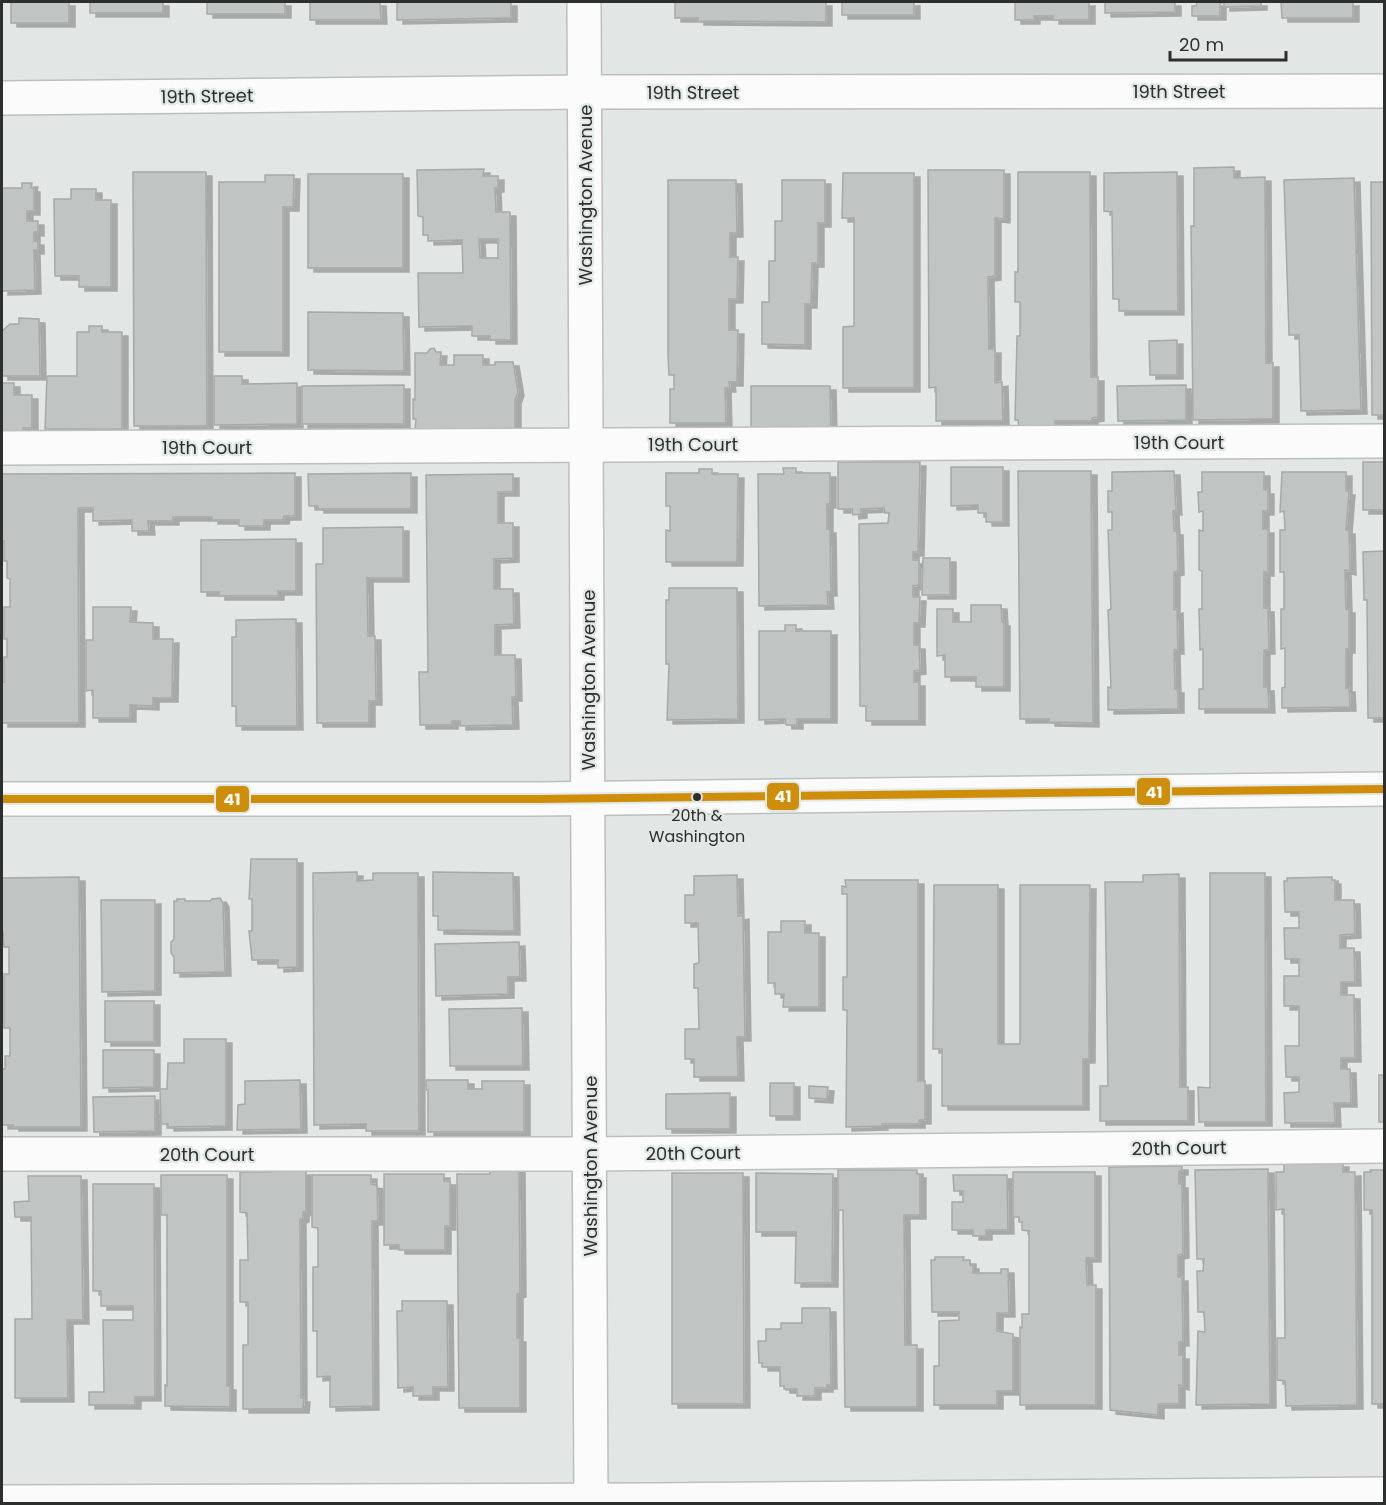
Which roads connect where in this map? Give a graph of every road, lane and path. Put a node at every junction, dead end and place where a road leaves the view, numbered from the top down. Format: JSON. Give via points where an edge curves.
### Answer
{"nodes":[{"id":1,"x":584,"y":2,"type":"edge"},
{"id":2,"x":1384,"y":91,"type":"edge"},
{"id":3,"x":585,"y":92,"type":"junction"},
{"id":4,"x":2,"y":98,"type":"edge"},
{"id":5,"x":1384,"y":441,"type":"edge"},
{"id":6,"x":586,"y":445,"type":"junction"},
{"id":7,"x":2,"y":448,"type":"edge"},
{"id":8,"x":1384,"y":789,"type":"edge"},
{"id":9,"x":589,"y":798,"type":"junction"},
{"id":10,"x":2,"y":799,"type":"edge"},
{"id":11,"x":1384,"y":1146,"type":"edge"},
{"id":12,"x":2,"y":1154,"type":"edge"},
{"id":13,"x":590,"y":1154,"type":"junction"},
{"id":14,"x":1384,"y":1494,"type":"edge"},
{"id":15,"x":2,"y":1502,"type":"edge"},
{"id":16,"x":591,"y":1502,"type":"edge"}],
"edges":[{"from":1,"to":3,"type":"street","name":"Washington Avenue"},
{"from":2,"to":3,"type":"street","name":"19th Street"},
{"from":3,"to":4,"type":"street","name":"19th Street"},
{"from":3,"to":6,"type":"street","name":"Washington Avenue"},
{"from":5,"to":6,"type":"street","name":"19th Court"},
{"from":6,"to":7,"type":"street","name":"19th Court"},
{"from":6,"to":9,"type":"street","name":"Washington Avenue"},
{"from":8,"to":9,"type":"street"},
{"from":9,"to":10,"type":"street"},
{"from":9,"to":13,"type":"street","name":"Washington Avenue"},
{"from":11,"to":13,"type":"street","name":"20th Court"},
{"from":12,"to":13,"type":"street","name":"20th Court"},
{"from":13,"to":16,"type":"street","name":"Washington Avenue"},
{"from":14,"to":16,"type":"street"},
{"from":15,"to":16,"type":"street"}]}
